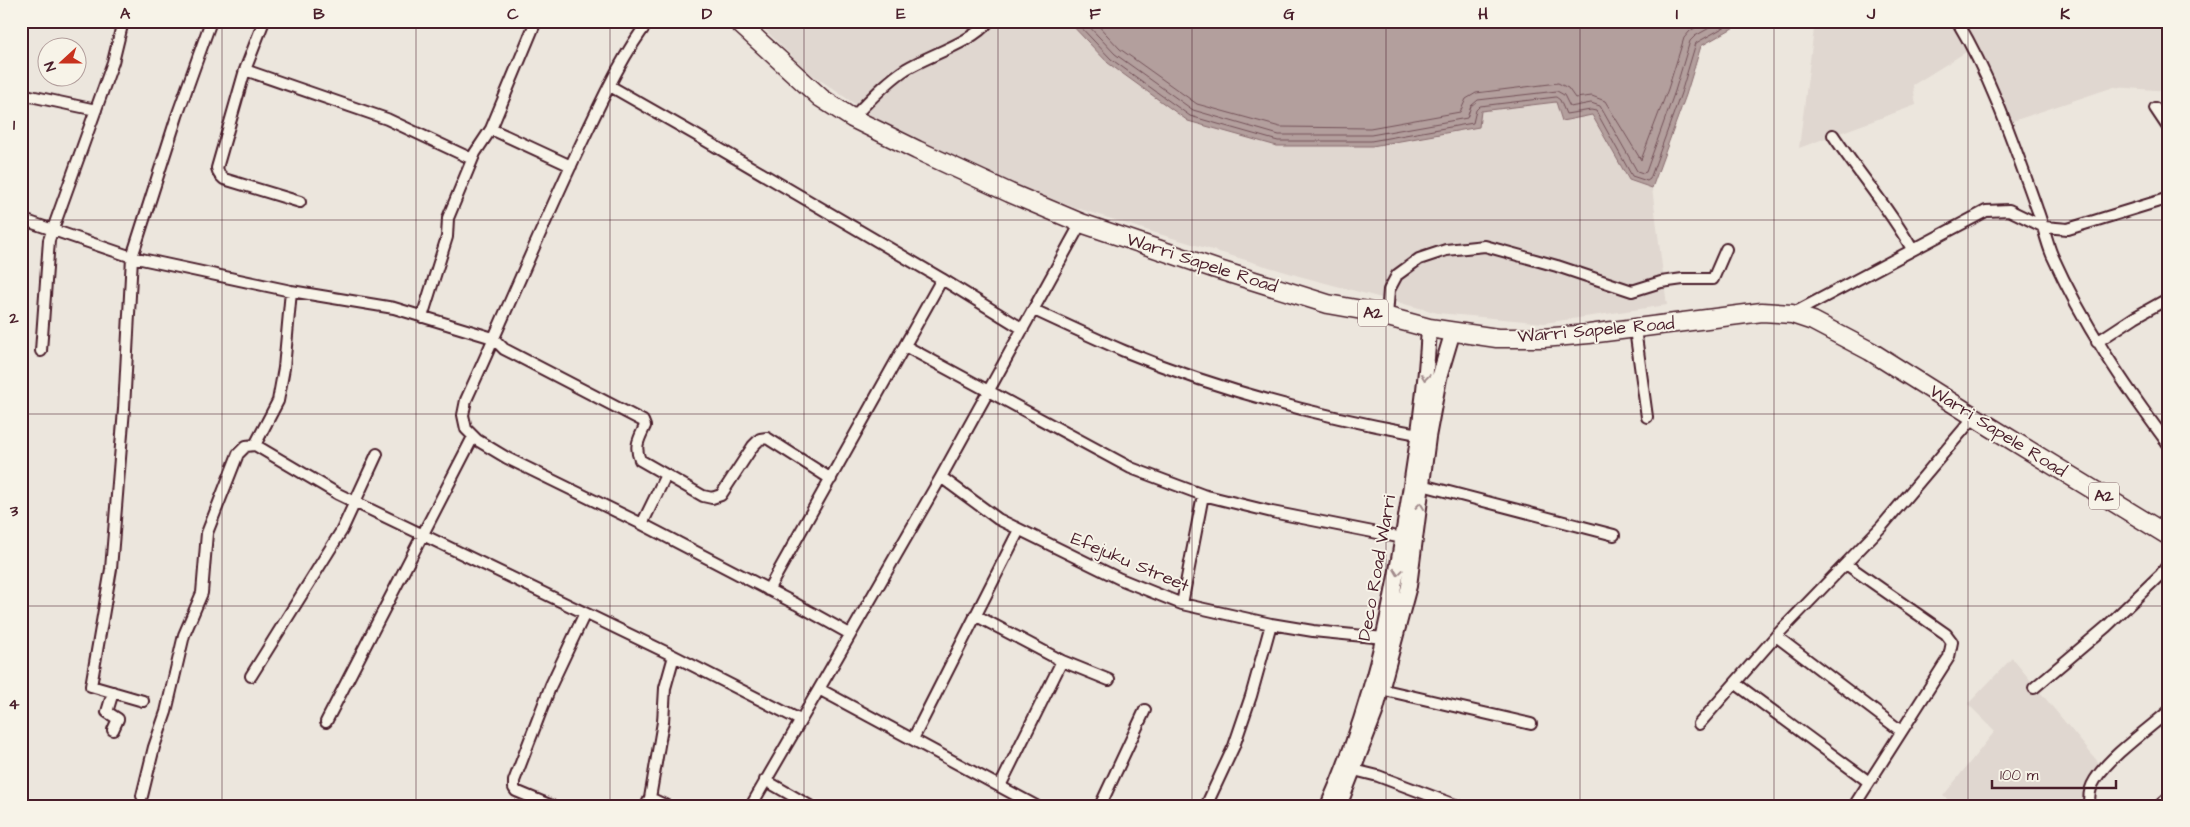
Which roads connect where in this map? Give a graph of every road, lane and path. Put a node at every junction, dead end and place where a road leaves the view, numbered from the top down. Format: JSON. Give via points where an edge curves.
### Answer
{"nodes":[{"id":1,"x":123,"y":21,"type":"edge"},
{"id":2,"x":211,"y":21,"type":"edge"},
{"id":3,"x":264,"y":21,"type":"edge"},
{"id":4,"x":536,"y":21,"type":"edge"},
{"id":5,"x":649,"y":21,"type":"edge"},
{"id":6,"x":737,"y":21,"type":"edge"},
{"id":7,"x":989,"y":21,"type":"edge"},
{"id":8,"x":1957,"y":21,"type":"edge"},
{"id":9,"x":245,"y":70,"type":"junction"},
{"id":10,"x":610,"y":86,"type":"junction"},
{"id":11,"x":21,"y":94,"type":"edge"},
{"id":12,"x":2155,"y":108,"type":"dead end"},
{"id":13,"x":96,"y":110,"type":"junction"},
{"id":14,"x":852,"y":118,"type":"junction"},
{"id":15,"x":491,"y":129,"type":"junction"},
{"id":16,"x":2169,"y":129,"type":"edge"},
{"id":17,"x":1833,"y":135,"type":"dead end"},
{"id":18,"x":472,"y":159,"type":"junction"},
{"id":19,"x":571,"y":166,"type":"junction"},
{"id":20,"x":2169,"y":198,"type":"edge"},
{"id":21,"x":300,"y":202,"type":"dead end"},
{"id":22,"x":21,"y":219,"type":"edge"},
{"id":23,"x":1080,"y":223,"type":"junction"},
{"id":24,"x":2044,"y":227,"type":"junction"},
{"id":25,"x":54,"y":229,"type":"junction"},
{"id":26,"x":1726,"y":249,"type":"dead end"},
{"id":27,"x":1912,"y":249,"type":"junction"},
{"id":28,"x":132,"y":257,"type":"junction"},
{"id":29,"x":942,"y":279,"type":"junction"},
{"id":30,"x":291,"y":291,"type":"junction"},
{"id":31,"x":2169,"y":298,"type":"edge"},
{"id":32,"x":1034,"y":310,"type":"junction"},
{"id":33,"x":1792,"y":314,"type":"junction"},
{"id":34,"x":422,"y":317,"type":"junction"},
{"id":35,"x":1387,"y":317,"type":"junction"},
{"id":36,"x":1429,"y":328,"type":"junction"},
{"id":37,"x":1023,"y":329,"type":"junction"},
{"id":38,"x":1635,"y":329,"type":"junction"},
{"id":39,"x":1453,"y":331,"type":"junction"},
{"id":40,"x":493,"y":338,"type":"junction"},
{"id":41,"x":2097,"y":342,"type":"junction"},
{"id":42,"x":905,"y":346,"type":"junction"},
{"id":43,"x":41,"y":351,"type":"dead end"},
{"id":44,"x":989,"y":391,"type":"junction"},
{"id":45,"x":1974,"y":417,"type":"junction"},
{"id":46,"x":1647,"y":418,"type":"dead end"},
{"id":47,"x":1418,"y":434,"type":"junction"},
{"id":48,"x":473,"y":437,"type":"junction"},
{"id":49,"x":255,"y":445,"type":"junction"},
{"id":50,"x":2169,"y":445,"type":"edge"},
{"id":51,"x":377,"y":454,"type":"dead end"},
{"id":52,"x":666,"y":475,"type":"junction"},
{"id":53,"x":941,"y":477,"type":"junction"},
{"id":54,"x":831,"y":479,"type":"junction"},
{"id":55,"x":1422,"y":485,"type":"junction"},
{"id":56,"x":1203,"y":495,"type":"junction"},
{"id":57,"x":356,"y":502,"type":"junction"},
{"id":58,"x":642,"y":524,"type":"junction"},
{"id":59,"x":1019,"y":530,"type":"junction"},
{"id":60,"x":421,"y":533,"type":"junction"},
{"id":61,"x":1614,"y":535,"type":"dead end"},
{"id":62,"x":2169,"y":536,"type":"edge"},
{"id":63,"x":1403,"y":538,"type":"junction"},
{"id":64,"x":2169,"y":563,"type":"edge"},
{"id":65,"x":1846,"y":564,"type":"junction"},
{"id":66,"x":768,"y":590,"type":"junction"},
{"id":67,"x":1182,"y":604,"type":"junction"},
{"id":68,"x":585,"y":613,"type":"junction"},
{"id":69,"x":975,"y":616,"type":"junction"},
{"id":70,"x":1271,"y":624,"type":"junction"},
{"id":71,"x":850,"y":634,"type":"junction"},
{"id":72,"x":1776,"y":636,"type":"junction"},
{"id":73,"x":1384,"y":638,"type":"junction"},
{"id":74,"x":674,"y":656,"type":"junction"},
{"id":75,"x":1062,"y":661,"type":"junction"},
{"id":76,"x":251,"y":676,"type":"dead end"},
{"id":77,"x":1109,"y":680,"type":"dead end"},
{"id":78,"x":1735,"y":683,"type":"junction"},
{"id":79,"x":1377,"y":688,"type":"junction"},
{"id":80,"x":2034,"y":688,"type":"dead end"},
{"id":81,"x":819,"y":689,"type":"junction"},
{"id":82,"x":113,"y":692,"type":"junction"},
{"id":83,"x":143,"y":701,"type":"dead end"},
{"id":84,"x":1145,"y":710,"type":"dead end"},
{"id":85,"x":2169,"y":711,"type":"edge"},
{"id":86,"x":800,"y":720,"type":"junction"},
{"id":87,"x":326,"y":722,"type":"dead end"},
{"id":88,"x":1531,"y":724,"type":"dead end"},
{"id":89,"x":1699,"y":724,"type":"dead end"},
{"id":90,"x":113,"y":730,"type":"dead end"},
{"id":91,"x":1901,"y":731,"type":"junction"},
{"id":92,"x":913,"y":739,"type":"junction"},
{"id":93,"x":1354,"y":770,"type":"junction"},
{"id":94,"x":765,"y":780,"type":"junction"},
{"id":95,"x":1869,"y":782,"type":"junction"},
{"id":96,"x":1000,"y":786,"type":"junction"},
{"id":97,"x":142,"y":796,"type":"dead end"},
{"id":98,"x":2169,"y":797,"type":"edge"},
{"id":99,"x":532,"y":802,"type":"edge"},
{"id":100,"x":648,"y":802,"type":"edge"},
{"id":101,"x":552,"y":806,"type":"edge"},
{"id":102,"x":668,"y":806,"type":"edge"},
{"id":103,"x":751,"y":806,"type":"edge"},
{"id":104,"x":810,"y":806,"type":"edge"},
{"id":105,"x":1036,"y":806,"type":"edge"},
{"id":106,"x":1100,"y":806,"type":"edge"},
{"id":107,"x":1206,"y":806,"type":"edge"},
{"id":108,"x":1328,"y":806,"type":"edge"},
{"id":109,"x":1339,"y":806,"type":"edge"},
{"id":110,"x":1458,"y":806,"type":"edge"},
{"id":111,"x":1854,"y":806,"type":"edge"},
{"id":112,"x":2090,"y":806,"type":"edge"},
{"id":113,"x":2159,"y":806,"type":"edge"}],
"edges":[{"from":1,"to":13,"type":"street"},
{"from":2,"to":28,"type":"street"},
{"from":3,"to":9,"type":"street"},
{"from":4,"to":15,"type":"street"},
{"from":5,"to":10,"type":"street"},
{"from":6,"to":14,"type":"highway","name":"Warri Sapele Road","number":"A2","via":[[821,98]]},
{"from":7,"to":14,"type":"street","via":[[959,42],[906,70]]},
{"from":8,"to":24,"type":"street","via":[[1997,101]]},
{"from":9,"to":18,"type":"street","via":[[387,120]]},
{"from":9,"to":21,"type":"street","via":[[217,168],[219,174],[224,179]]},
{"from":10,"to":19,"type":"street"},
{"from":10,"to":29,"type":"street"},
{"from":11,"to":13,"type":"street"},
{"from":12,"to":16,"type":"street"},
{"from":13,"to":25,"type":"street"},
{"from":14,"to":23,"type":"highway","name":"Warri Sapele Road","number":"A2","via":[[1000,189]]},
{"from":15,"to":18,"type":"street"},
{"from":15,"to":19,"type":"street"},
{"from":17,"to":27,"type":"street"},
{"from":18,"to":34,"type":"street","via":[[448,218],[447,237]]},
{"from":19,"to":40,"type":"street"},
{"from":20,"to":24,"type":"street","via":[[2068,229]]},
{"from":22,"to":25,"type":"street"},
{"from":23,"to":32,"type":"street"},
{"from":23,"to":35,"type":"highway","name":"Warri Sapele Road","number":"A2","via":[[1328,304]]},
{"from":24,"to":27,"type":"street","via":[[2009,210],[1986,211]]},
{"from":24,"to":41,"type":"street","via":[[2055,261]]},
{"from":25,"to":28,"type":"street"},
{"from":25,"to":43,"type":"street","via":[[49,240]]},
{"from":26,"to":35,"type":"street","via":[[1713,279],[1661,282],[1632,291],[1486,246],[1446,250],[1419,259],[1397,275],[1389,290]]},
{"from":27,"to":33,"type":"street"},
{"from":28,"to":30,"type":"street"},
{"from":28,"to":82,"type":"street","via":[[111,570],[91,686]]},
{"from":29,"to":37,"type":"street"},
{"from":29,"to":42,"type":"street"},
{"from":30,"to":34,"type":"street","via":[[394,308]]},
{"from":30,"to":49,"type":"street","via":[[278,401]]},
{"from":31,"to":41,"type":"street"},
{"from":32,"to":37,"type":"street"},
{"from":32,"to":47,"type":"street","via":[[1126,351],[1205,380],[1285,405]]},
{"from":33,"to":38,"type":"highway","name":"Warri Sapele Road","number":"A2","via":[[1762,312]]},
{"from":33,"to":45,"type":"highway","name":"Warri Sapele Road","number":"A2","via":[[1813,321],[1870,351]]},
{"from":34,"to":40,"type":"street"},
{"from":35,"to":36,"type":"highway","name":"Warri Sapele Road","number":"A2"},
{"from":36,"to":39,"type":"highway","name":"Warri Sapele Road","number":"A2"},
{"from":36,"to":47,"type":"main road","name":"Deco Road Warri","one_way":true},
{"from":37,"to":44,"type":"street"},
{"from":38,"to":39,"type":"highway","name":"Warri Sapele Road","number":"A2","via":[[1543,338],[1497,338]]},
{"from":38,"to":46,"type":"street"},
{"from":39,"to":55,"type":"main road","name":"Deco Road Warri","via":[[1438,378]]},
{"from":40,"to":48,"type":"street","via":[[466,400],[463,415],[466,429]]},
{"from":40,"to":52,"type":"street","via":[[504,349],[643,421],[645,426],[636,450],[640,460]]},
{"from":41,"to":50,"type":"street"},
{"from":42,"to":44,"type":"street"},
{"from":42,"to":54,"type":"street"},
{"from":44,"to":53,"type":"street"},
{"from":44,"to":56,"type":"street","via":[[1131,468]]},
{"from":45,"to":62,"type":"highway","name":"Warri Sapele Road","number":"A2"},
{"from":45,"to":65,"type":"street"},
{"from":47,"to":63,"type":"main road","name":"Deco Road Warri"},
{"from":48,"to":58,"type":"street","via":[[507,458]]},
{"from":48,"to":60,"type":"street"},
{"from":49,"to":57,"type":"street"},
{"from":49,"to":97,"type":"street","via":[[246,446],[238,454],[207,533],[202,592],[184,635]]},
{"from":51,"to":57,"type":"street"},
{"from":52,"to":54,"type":"street","via":[[703,496],[721,495],[753,446],[760,439],[767,438]]},
{"from":52,"to":58,"type":"street"},
{"from":53,"to":59,"type":"street","name":"Efejuku Street","via":[[998,519]]},
{"from":53,"to":71,"type":"street"},
{"from":54,"to":66,"type":"street"},
{"from":55,"to":61,"type":"street"},
{"from":79,"to":55,"type":"main road","name":"Deco Road Warri","one_way":true,"via":[[1408,586]]},
{"from":56,"to":63,"type":"street"},
{"from":56,"to":67,"type":"street"},
{"from":57,"to":60,"type":"street"},
{"from":57,"to":76,"type":"street"},
{"from":58,"to":66,"type":"street"},
{"from":59,"to":67,"type":"street","name":"Efejuku Street","via":[[1120,579]]},
{"from":59,"to":69,"type":"street"},
{"from":60,"to":68,"type":"street"},
{"from":60,"to":87,"type":"street"},
{"from":63,"to":73,"type":"main road","name":"Deco Road Warri","one_way":true},
{"from":64,"to":80,"type":"street","via":[[2106,627]]},
{"from":65,"to":72,"type":"street"},
{"from":65,"to":91,"type":"street","via":[[1946,634],[1952,642],[1949,657]]},
{"from":66,"to":71,"type":"street"},
{"from":67,"to":70,"type":"street","name":"Efejuku Street"},
{"from":68,"to":74,"type":"street"},
{"from":68,"to":99,"type":"street","via":[[551,685],[514,781],[516,791]]},
{"from":69,"to":75,"type":"street"},
{"from":69,"to":92,"type":"street"},
{"from":70,"to":73,"type":"street","name":"Efejuku Street"},
{"from":70,"to":107,"type":"street","via":[[1234,746]]},
{"from":71,"to":81,"type":"street"},
{"from":72,"to":78,"type":"street"},
{"from":72,"to":91,"type":"street"},
{"from":73,"to":79,"type":"main road","name":"Deco Road Warri"},
{"from":74,"to":86,"type":"street"},
{"from":74,"to":100,"type":"street","via":[[665,688]]},
{"from":75,"to":77,"type":"street"},
{"from":75,"to":96,"type":"street"},
{"from":78,"to":89,"type":"street"},
{"from":78,"to":95,"type":"street"},
{"from":79,"to":88,"type":"street"},
{"from":79,"to":93,"type":"main road","name":"Deco Road Warri"},
{"from":79,"to":108,"type":"main road","name":"Deco Road Warri","via":[[1365,709]]},
{"from":81,"to":86,"type":"street"},
{"from":81,"to":92,"type":"street"},
{"from":82,"to":83,"type":"street"},
{"from":82,"to":90,"type":"street","via":[[107,712],[118,718]]},
{"from":84,"to":106,"type":"street"},
{"from":85,"to":112,"type":"street","via":[[2116,756],[2094,780],[2089,794]]},
{"from":86,"to":94,"type":"street"},
{"from":91,"to":95,"type":"street"},
{"from":92,"to":96,"type":"street"},
{"from":93,"to":109,"type":"main road","name":"Deco Road Warri"},
{"from":93,"to":110,"type":"street"},
{"from":94,"to":103,"type":"street"},
{"from":94,"to":104,"type":"street"},
{"from":95,"to":111,"type":"street"},
{"from":96,"to":105,"type":"street"},
{"from":98,"to":113,"type":"street"},
{"from":99,"to":101,"type":"street"},
{"from":100,"to":102,"type":"street"}]}
